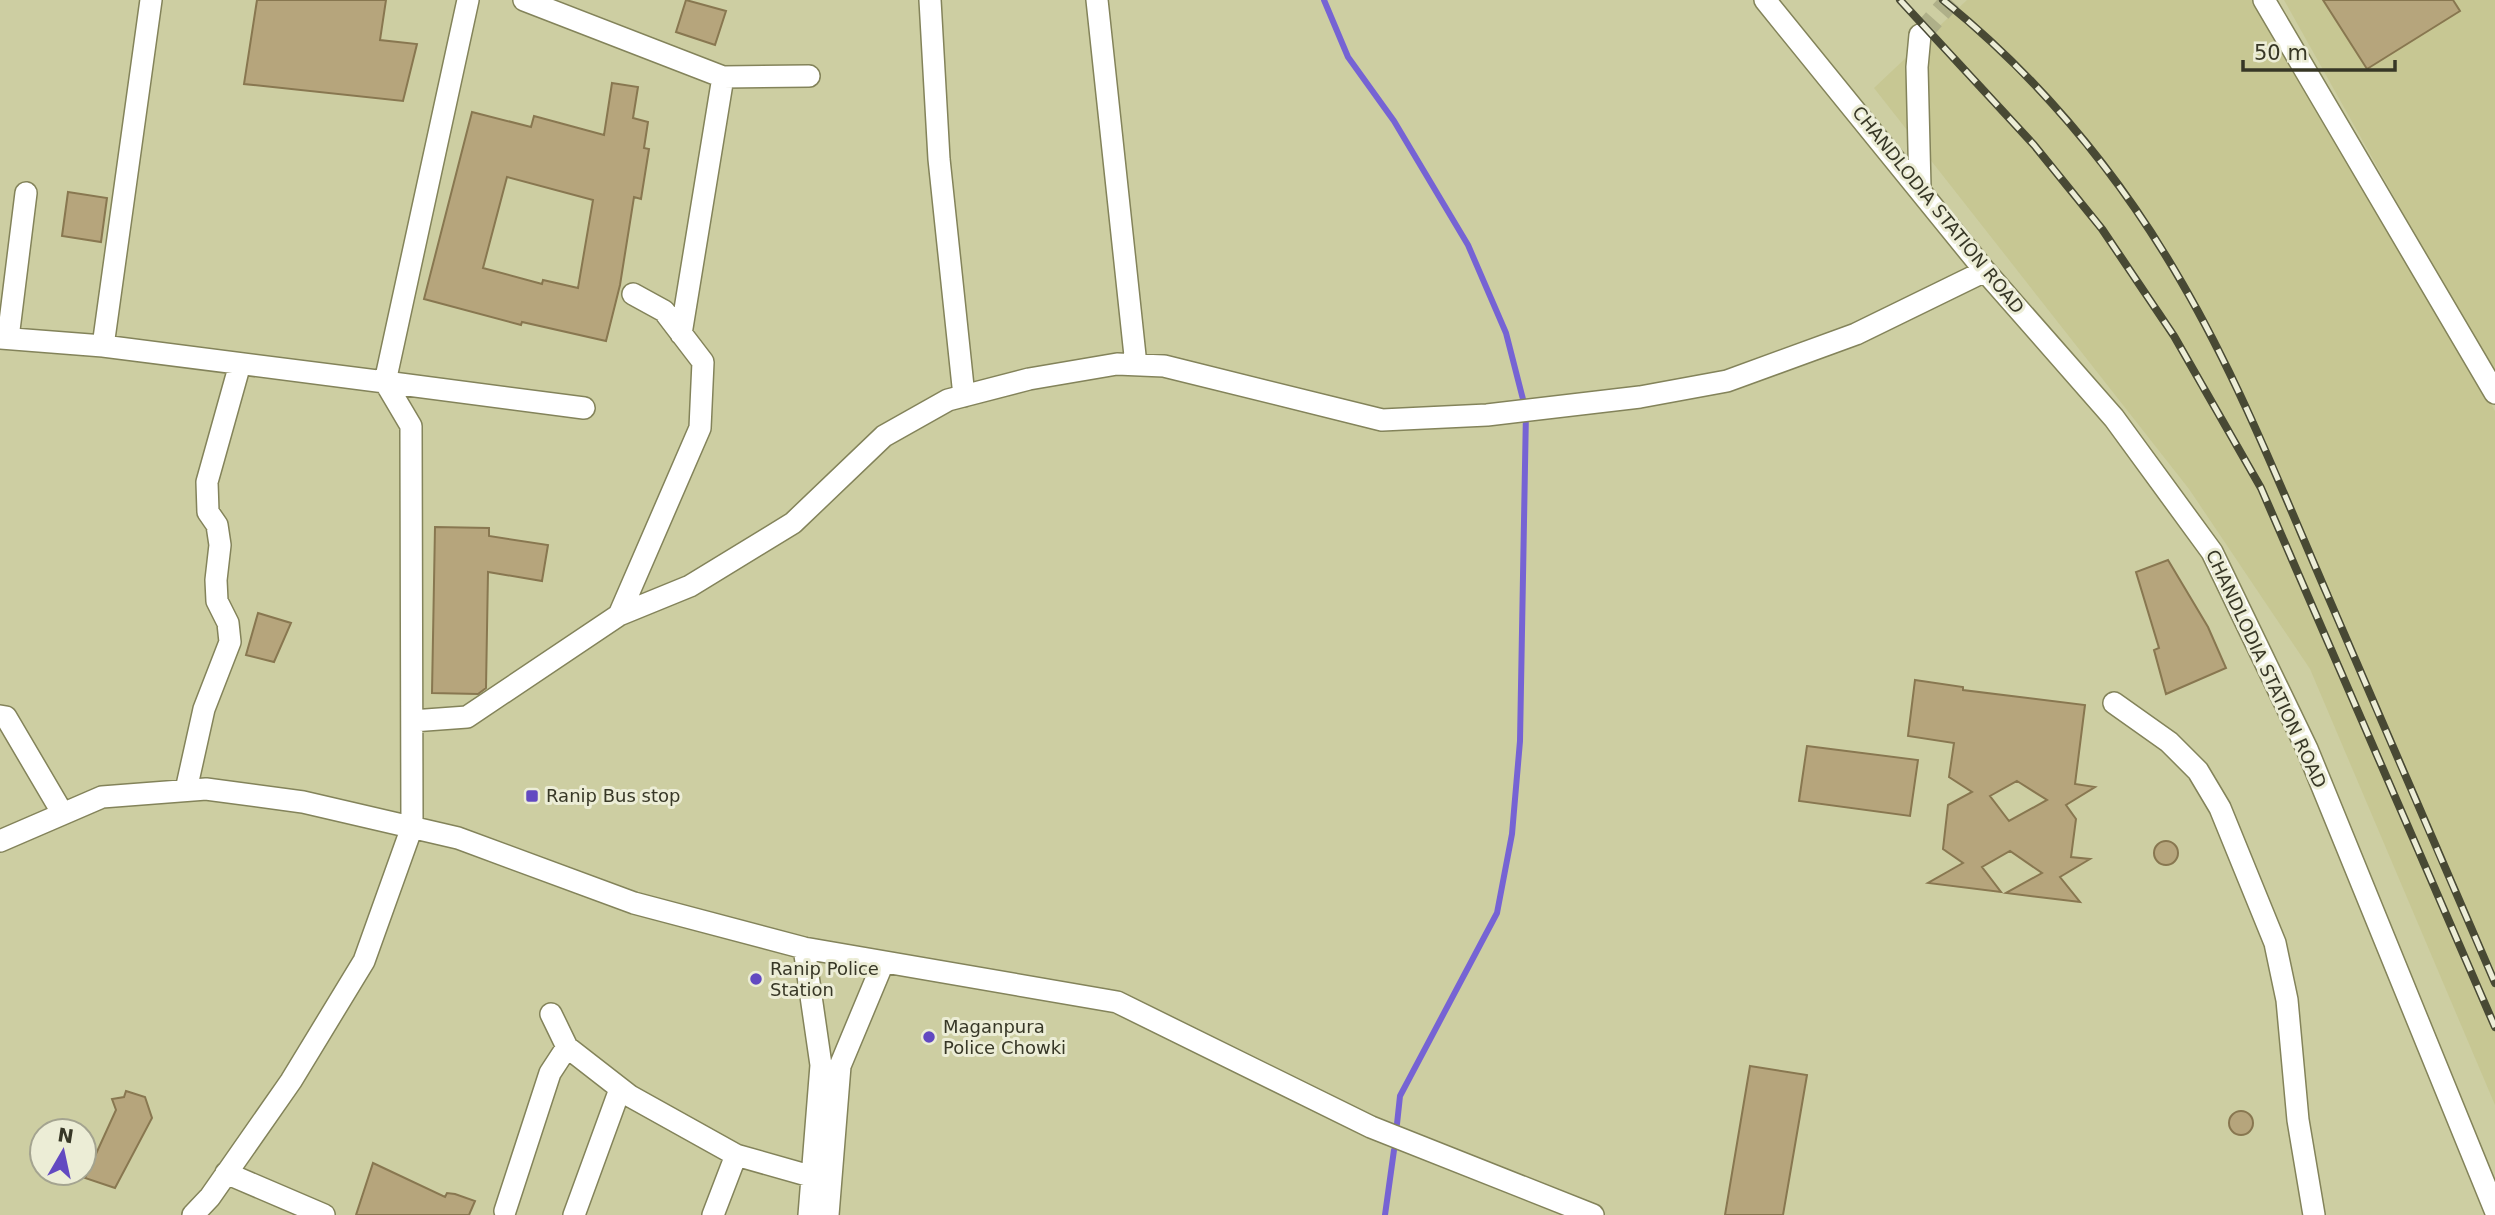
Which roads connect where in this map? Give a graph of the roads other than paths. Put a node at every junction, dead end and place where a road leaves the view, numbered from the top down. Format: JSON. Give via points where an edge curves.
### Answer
{"nodes":[{"id":1,"x":151,"y":0,"type":"edge"},
{"id":2,"x":468,"y":0,"type":"edge"},
{"id":3,"x":524,"y":0,"type":"edge"},
{"id":4,"x":930,"y":0,"type":"edge"},
{"id":5,"x":1097,"y":0,"type":"edge"},
{"id":6,"x":1765,"y":0,"type":"edge"},
{"id":7,"x":2264,"y":0,"type":"edge"},
{"id":8,"x":1920,"y":35,"type":"tunnel mouth"},
{"id":9,"x":809,"y":76,"type":"dead end"},
{"id":10,"x":723,"y":77,"type":"junction"},
{"id":11,"x":1920,"y":188,"type":"junction"},
{"id":12,"x":26,"y":193,"type":"dead end"},
{"id":13,"x":1985,"y":271,"type":"junction"},
{"id":14,"x":632,"y":294,"type":"dead end"},
{"id":15,"x":681,"y":334,"type":"junction"},
{"id":16,"x":4,"y":338,"type":"edge"},
{"id":17,"x":103,"y":346,"type":"junction"},
{"id":18,"x":240,"y":364,"type":"junction"},
{"id":19,"x":1136,"y":365,"type":"junction"},
{"id":20,"x":385,"y":382,"type":"junction"},
{"id":21,"x":2495,"y":393,"type":"edge"},
{"id":22,"x":964,"y":396,"type":"junction"},
{"id":23,"x":584,"y":408,"type":"dead end"},
{"id":24,"x":619,"y":615,"type":"junction"},
{"id":25,"x":2115,"y":703,"type":"dead end"},
{"id":26,"x":0,"y":716,"type":"edge"},
{"id":27,"x":412,"y":721,"type":"junction"},
{"id":28,"x":186,"y":790,"type":"junction"},
{"id":29,"x":63,"y":814,"type":"junction"},
{"id":30,"x":412,"y":827,"type":"junction"},
{"id":31,"x":0,"y":841,"type":"edge"},
{"id":32,"x":804,"y":948,"type":"junction"},
{"id":33,"x":883,"y":963,"type":"junction"},
{"id":34,"x":551,"y":1014,"type":"dead end"},
{"id":35,"x":567,"y":1047,"type":"junction"},
{"id":36,"x":620,"y":1089,"type":"junction"},
{"id":37,"x":736,"y":1155,"type":"junction"},
{"id":38,"x":226,"y":1173,"type":"junction"},
{"id":39,"x":810,"y":1176,"type":"junction"},
{"id":40,"x":2495,"y":1210,"type":"edge"},
{"id":41,"x":505,"y":1211,"type":"dead end"},
{"id":42,"x":193,"y":1215,"type":"edge"},
{"id":43,"x":324,"y":1215,"type":"edge"},
{"id":44,"x":574,"y":1215,"type":"edge"},
{"id":45,"x":713,"y":1215,"type":"edge"},
{"id":46,"x":810,"y":1215,"type":"edge"},
{"id":47,"x":828,"y":1215,"type":"edge"},
{"id":48,"x":1593,"y":1215,"type":"edge"},
{"id":49,"x":2314,"y":1215,"type":"edge"}],
"edges":[{"from":1,"to":17,"type":"street"},
{"from":2,"to":20,"type":"street"},
{"from":3,"to":10,"type":"street"},
{"from":4,"to":22,"type":"street","via":[[939,159]]},
{"from":5,"to":19,"type":"street"},
{"from":6,"to":11,"type":"street","name":"CHANDLODIA STATION ROAD"},
{"from":7,"to":21,"type":"street"},
{"from":8,"to":11,"type":"street"},
{"from":9,"to":10,"type":"street"},
{"from":10,"to":15,"type":"street"},
{"from":11,"to":13,"type":"street","name":"CHANDLODIA STATION ROAD"},
{"from":12,"to":16,"type":"street"},
{"from":13,"to":19,"type":"street","via":[[1856,334],[1727,381],[1500,414],[1382,419],[1164,366]]},
{"from":13,"to":40,"type":"street","name":"CHANDLODIA STATION ROAD","via":[[2115,418],[2212,552],[2307,749]]},
{"from":14,"to":15,"type":"street","via":[[664,311]]},
{"from":15,"to":24,"type":"street","via":[[703,362],[699,428]]},
{"from":16,"to":17,"type":"street"},
{"from":17,"to":18,"type":"street"},
{"from":18,"to":20,"type":"street"},
{"from":18,"to":28,"type":"street","via":[[207,482],[208,512],[217,525],[219,545],[217,601],[228,623],[230,642],[204,709]]},
{"from":19,"to":22,"type":"street","via":[[1029,379]]},
{"from":20,"to":23,"type":"street"},
{"from":20,"to":27,"type":"street","via":[[411,426]]},
{"from":22,"to":24,"type":"street","via":[[948,400],[884,436],[793,523],[690,586]]},
{"from":24,"to":27,"type":"street","via":[[467,717]]},
{"from":25,"to":49,"type":"street","via":[[2169,742],[2198,771],[2220,808],[2275,943],[2287,1000],[2298,1120]]},
{"from":26,"to":29,"type":"street","via":[[6,717]]},
{"from":27,"to":30,"type":"street"},
{"from":28,"to":29,"type":"street","via":[[102,797]]},
{"from":28,"to":30,"type":"street","via":[[303,802]]},
{"from":29,"to":31,"type":"street"},
{"from":30,"to":32,"type":"street","via":[[458,838],[634,903]]},
{"from":30,"to":38,"type":"street","via":[[364,961],[291,1081]]},
{"from":32,"to":33,"type":"street"},
{"from":32,"to":39,"type":"street","via":[[821,1065]]},
{"from":33,"to":47,"type":"street","via":[[840,1066]]},
{"from":33,"to":48,"type":"street","via":[[1117,1002],[1371,1127]]},
{"from":34,"to":35,"type":"street"},
{"from":35,"to":36,"type":"street"},
{"from":35,"to":41,"type":"street","via":[[550,1073]]},
{"from":36,"to":37,"type":"street"},
{"from":36,"to":44,"type":"street"},
{"from":37,"to":39,"type":"street"},
{"from":37,"to":45,"type":"street"},
{"from":38,"to":42,"type":"street"},
{"from":38,"to":43,"type":"street"},
{"from":39,"to":46,"type":"street"}]}
